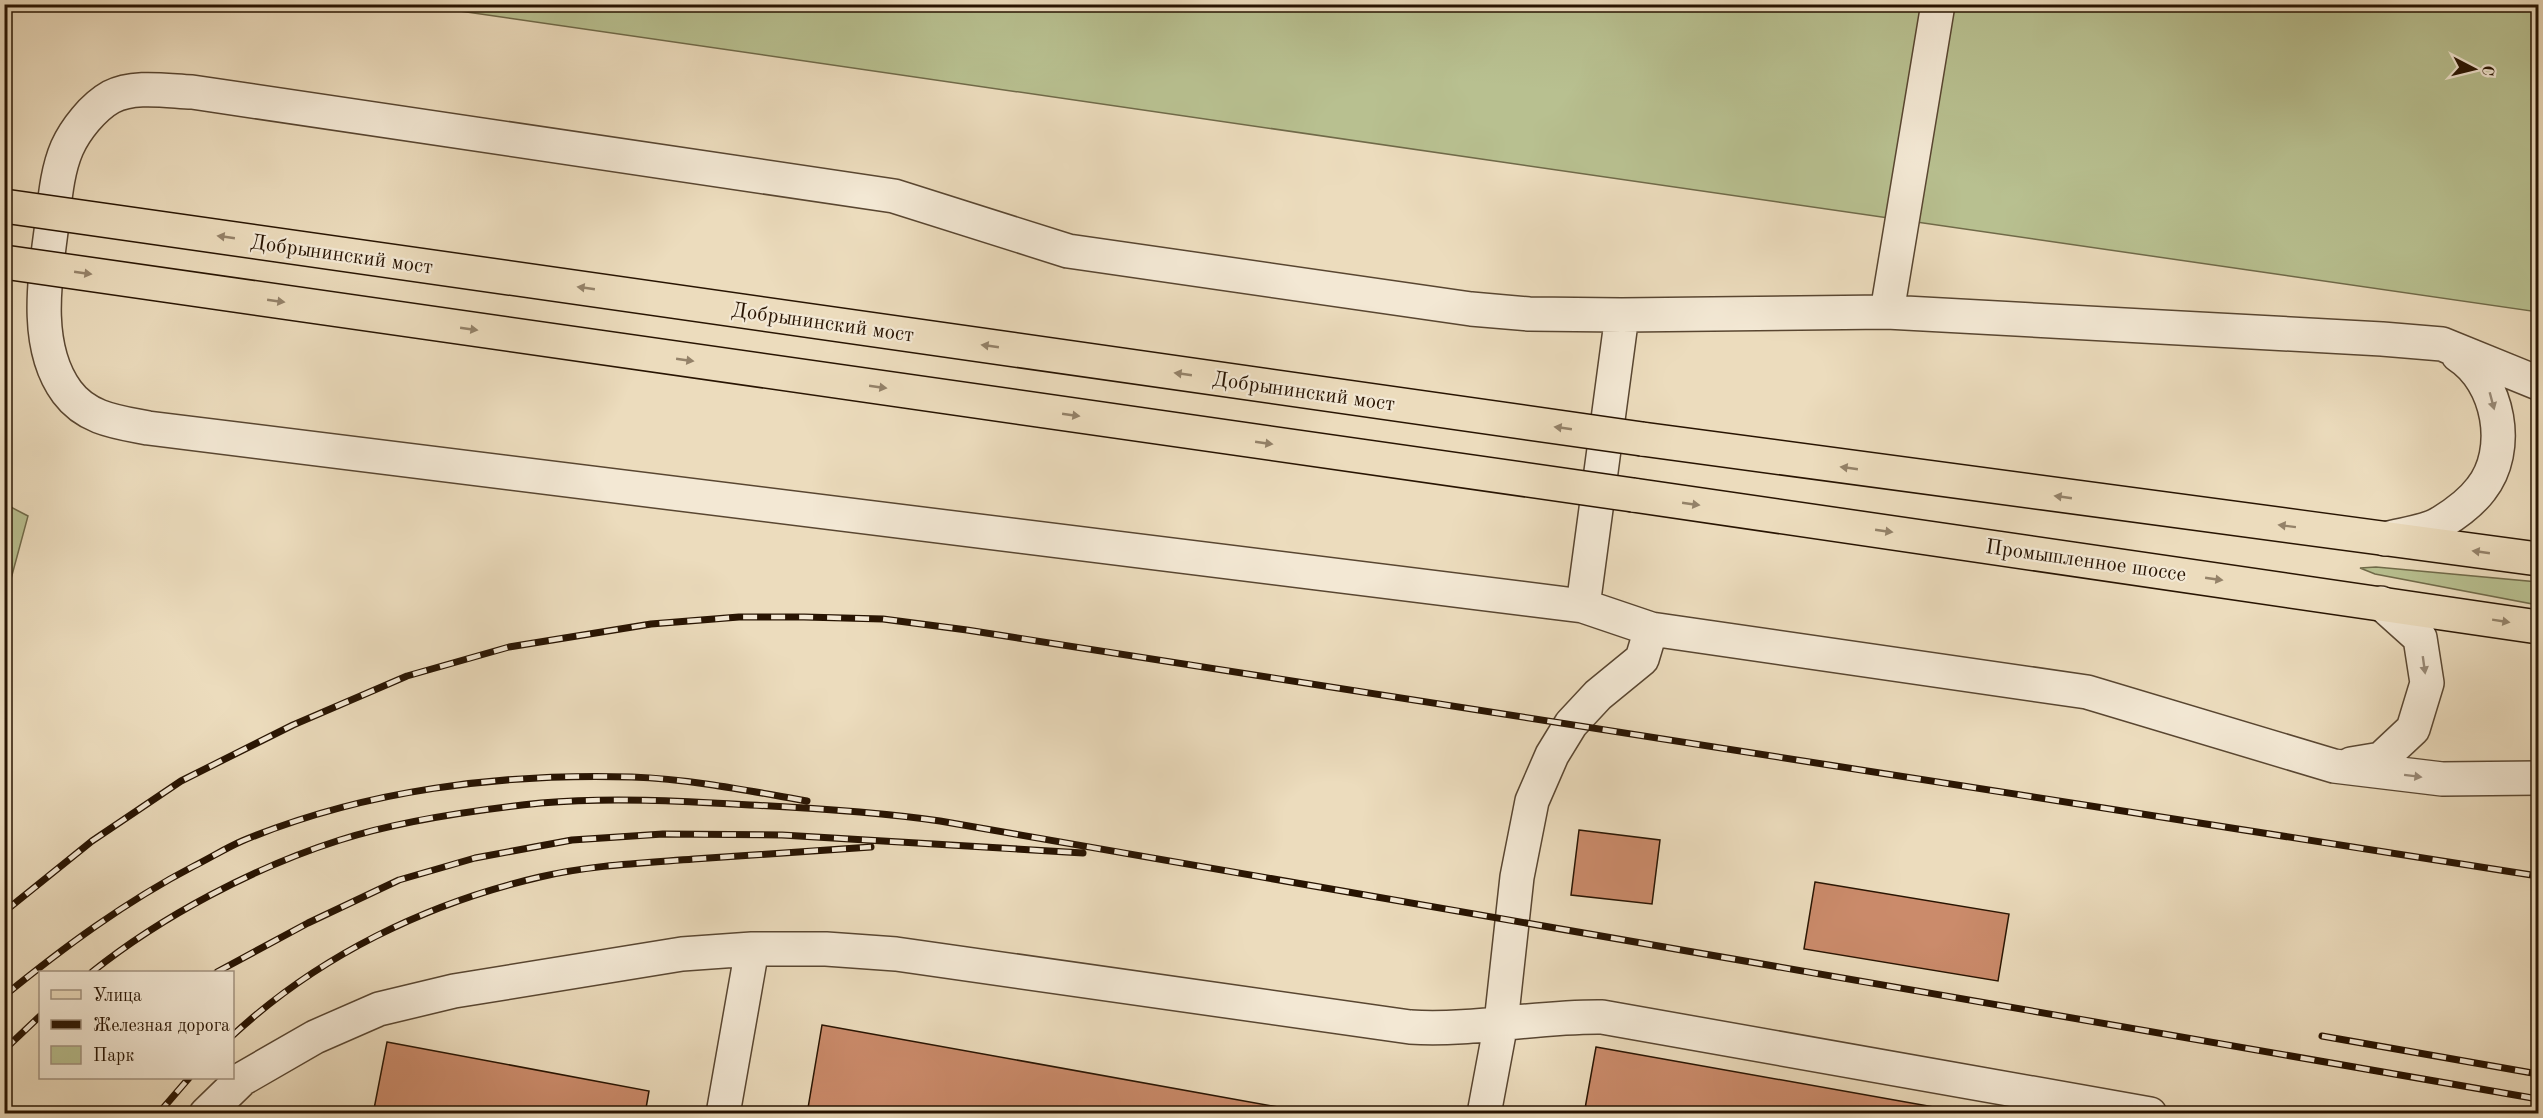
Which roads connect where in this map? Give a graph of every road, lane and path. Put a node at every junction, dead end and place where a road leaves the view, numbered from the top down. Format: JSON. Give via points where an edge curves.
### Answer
{"nodes":[{"id":1,"x":1938,"y":4,"type":"edge"},
{"id":2,"x":4,"y":206,"type":"edge"},
{"id":3,"x":4,"y":262,"type":"edge"},
{"id":4,"x":1887,"y":312,"type":"junction"},
{"id":5,"x":1622,"y":315,"type":"junction"},
{"id":6,"x":2442,"y":344,"type":"junction"},
{"id":7,"x":2538,"y":383,"type":"edge"},
{"id":8,"x":2385,"y":539,"type":"junction"},
{"id":9,"x":2538,"y":560,"type":"edge"},
{"id":10,"x":2381,"y":603,"type":"junction"},
{"id":11,"x":1582,"y":606,"type":"junction"},
{"id":12,"x":2538,"y":627,"type":"edge"},
{"id":13,"x":1651,"y":628,"type":"junction"},
{"id":14,"x":2334,"y":766,"type":"junction"},
{"id":15,"x":2538,"y":778,"type":"edge"},
{"id":16,"x":752,"y":949,"type":"junction"},
{"id":17,"x":1501,"y":1023,"type":"junction"},
{"id":18,"x":206,"y":1113,"type":"edge"},
{"id":19,"x":723,"y":1113,"type":"edge"},
{"id":20,"x":1484,"y":1113,"type":"edge"},
{"id":21,"x":2150,"y":1113,"type":"edge"}],
"edges":[{"from":1,"to":4,"type":"street"},
{"from":8,"to":2,"type":"main road","name":"Добрынинский мост","one_way":true,"bridge":true,"via":[[1642,439]]},
{"from":3,"to":10,"type":"main road","name":"Промышленное шоссе","one_way":true,"bridge":true},
{"from":4,"to":5,"type":"street"},
{"from":4,"to":6,"type":"street"},
{"from":5,"to":11,"type":"street"},
{"from":5,"to":11,"type":"street","via":[[1471,309],[1068,251],[894,196],[192,92],[146,90],[111,97],[84,120],[67,148],[56,190],[44,285],[51,359],[67,392],[88,413],[112,422]]},
{"from":6,"to":7,"type":"street"},
{"from":6,"to":8,"type":"street","one_way":true,"via":[[2473,364],[2490,393],[2498,423],[2496,458],[2481,489],[2441,524]]},
{"from":9,"to":8,"type":"main road","one_way":true},
{"from":10,"to":12,"type":"main road","name":"Промышленное шоссе","one_way":true},
{"from":10,"to":14,"type":"street","one_way":true,"via":[[2420,638],[2427,683],[2413,729],[2381,759]]},
{"from":11,"to":13,"type":"street"},
{"from":13,"to":14,"type":"street","via":[[2087,692]]},
{"from":13,"to":17,"type":"street","via":[[1642,659],[1598,695],[1571,724],[1532,801],[1517,877]]},
{"from":14,"to":15,"type":"street","one_way":true,"via":[[2442,779]]},
{"from":16,"to":17,"type":"street","via":[[896,954],[1410,1027],[1449,1029]]},
{"from":16,"to":18,"type":"street","via":[[682,954],[500,983],[379,1009],[315,1037],[242,1079]]},
{"from":16,"to":19,"type":"street"},
{"from":17,"to":20,"type":"street"},
{"from":17,"to":21,"type":"street","via":[[1565,1016],[1602,1017]]}]}
